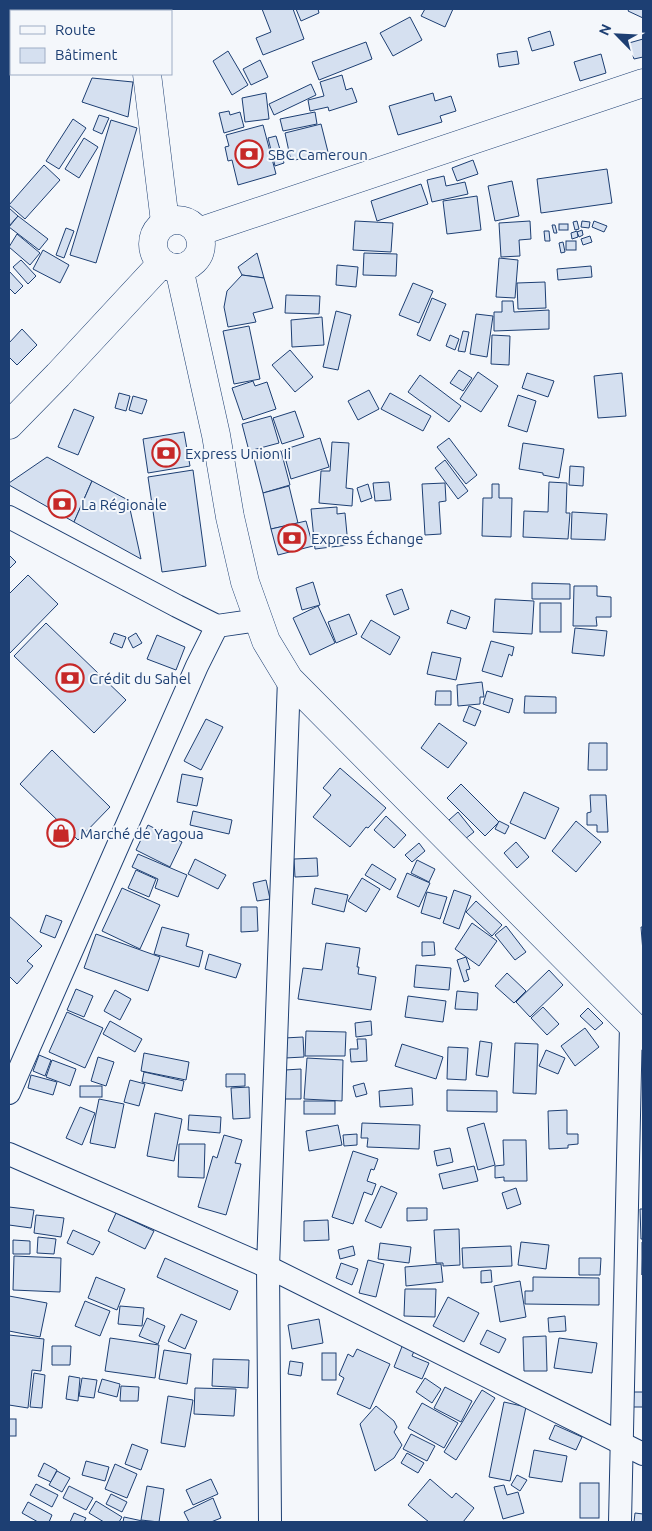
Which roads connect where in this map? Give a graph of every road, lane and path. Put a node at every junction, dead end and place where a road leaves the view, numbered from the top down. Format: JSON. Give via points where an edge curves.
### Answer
{"nodes":[{"id":1,"x":147,"y":75,"type":"edge"},
{"id":2,"x":643,"y":83,"type":"edge"},
{"id":3,"x":166,"y":222,"type":"junction"},
{"id":4,"x":198,"y":232,"type":"junction"},
{"id":5,"x":171,"y":265,"type":"junction"},
{"id":6,"x":9,"y":425,"type":"edge"},
{"id":7,"x":9,"y":517,"type":"edge"},
{"id":8,"x":258,"y":620,"type":"junction"},
{"id":9,"x":217,"y":626,"type":"junction"},
{"id":10,"x":289,"y":679,"type":"junction"},
{"id":11,"x":637,"y":1030,"type":"edge"},
{"id":12,"x":9,"y":1093,"type":"edge"},
{"id":13,"x":9,"y":1154,"type":"edge"},
{"id":14,"x":268,"y":1267,"type":"junction"},
{"id":15,"x":622,"y":1444,"type":"junction"},
{"id":16,"x":643,"y":1454,"type":"edge"},
{"id":17,"x":270,"y":1522,"type":"edge"},
{"id":18,"x":620,"y":1522,"type":"edge"}],
"edges":[{"from":1,"to":3,"type":"main road"},
{"from":2,"to":4,"type":"main road"},
{"from":3,"to":4,"type":"main road","via":[[184,220]]},
{"from":3,"to":5,"type":"main road","via":[[158,228],[153,246],[156,256]]},
{"from":4,"to":5,"type":"main road","via":[[201,241],[196,259],[189,265]]},
{"from":5,"to":6,"type":"main road"},
{"from":5,"to":8,"type":"main road","via":[[216,435],[230,516]]},
{"from":7,"to":9,"type":"street"},
{"from":8,"to":9,"type":"street"},
{"from":8,"to":10,"type":"main road","via":[[266,641]]},
{"from":9,"to":12,"type":"street"},
{"from":10,"to":11,"type":"main road"},
{"from":10,"to":14,"type":"street"},
{"from":11,"to":15,"type":"street"},
{"from":13,"to":14,"type":"street"},
{"from":14,"to":15,"type":"street"},
{"from":14,"to":17,"type":"street"},
{"from":15,"to":16,"type":"street"},
{"from":15,"to":18,"type":"street"}]}
